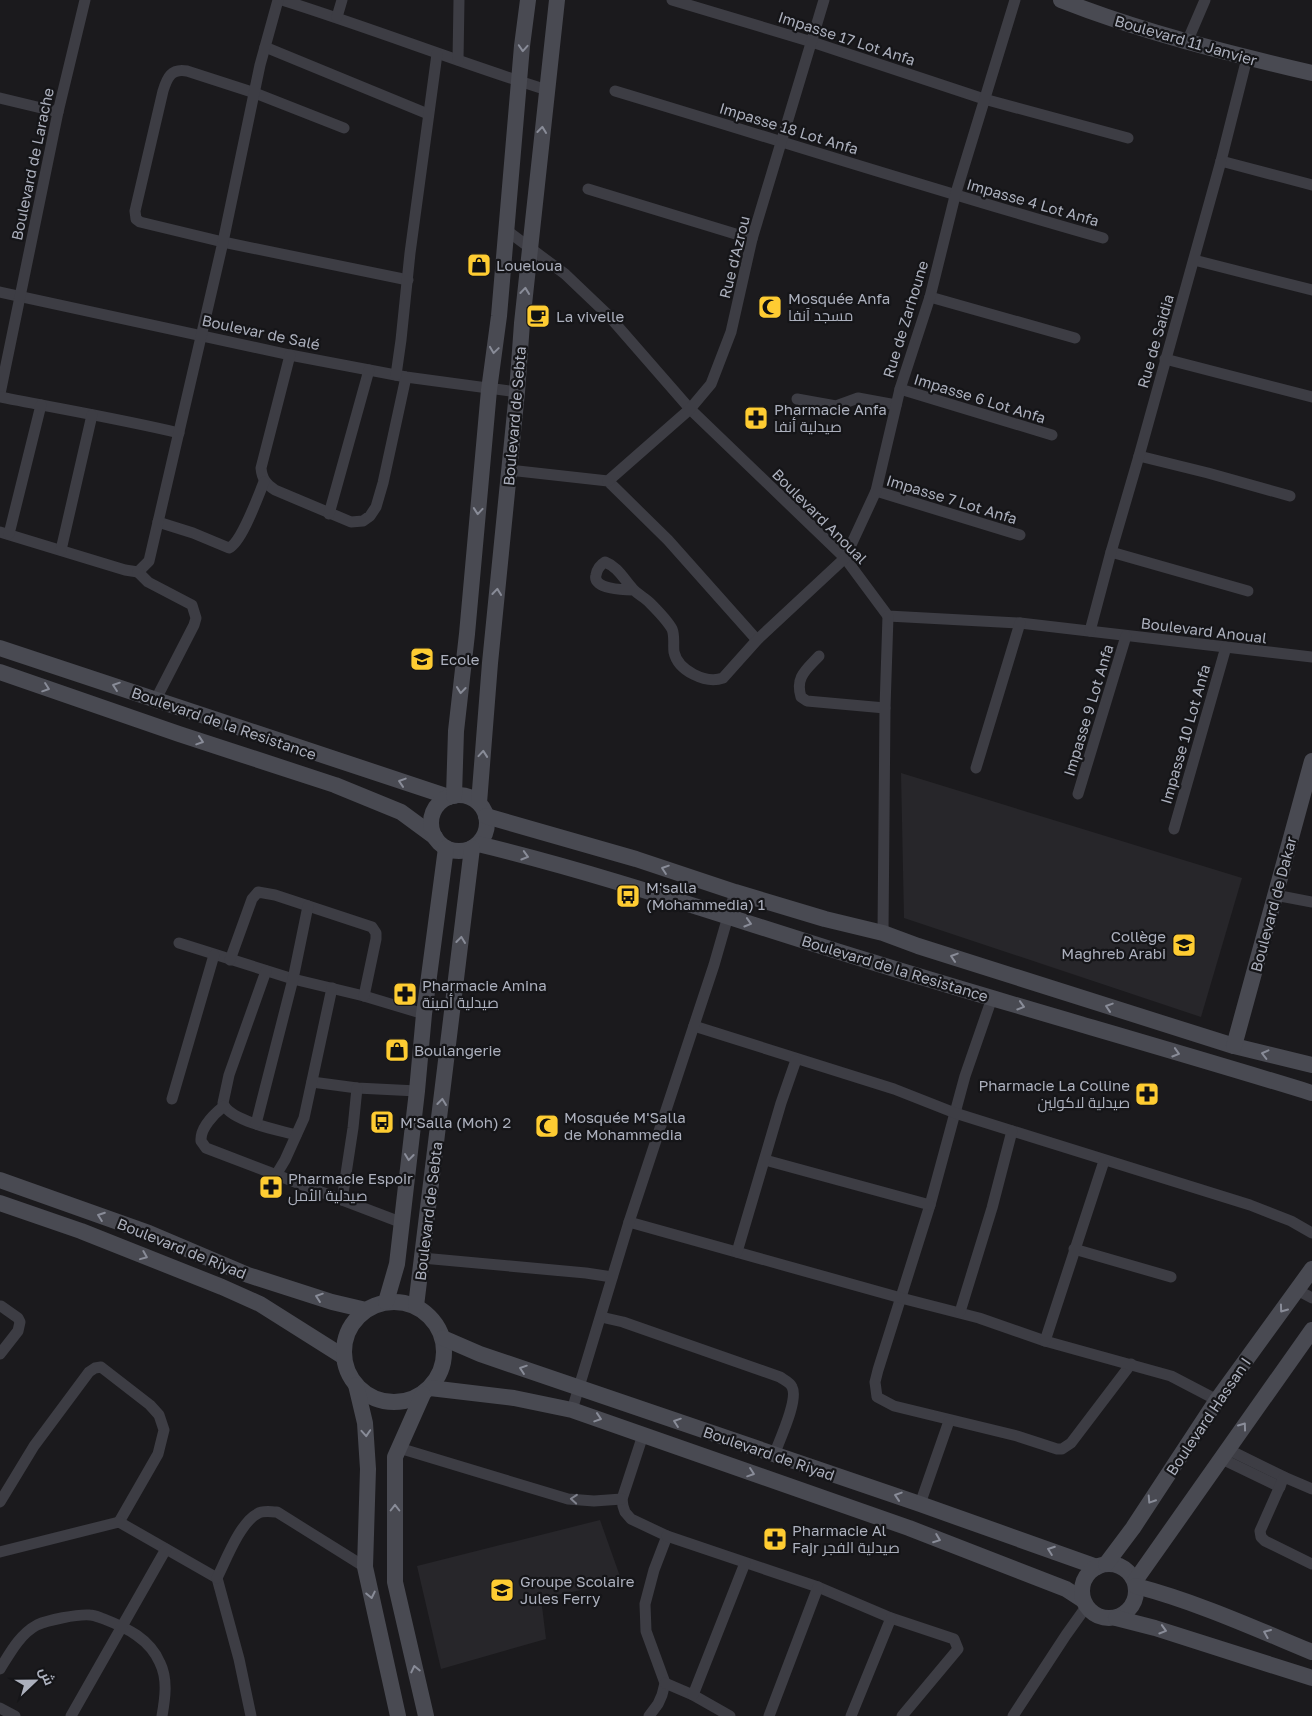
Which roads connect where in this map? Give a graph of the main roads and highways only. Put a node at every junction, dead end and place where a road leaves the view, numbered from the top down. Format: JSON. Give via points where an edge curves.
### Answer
{"nodes":[{"id":1,"x":528,"y":0,"type":"edge"},
{"id":2,"x":557,"y":0,"type":"edge"},
{"id":3,"x":1062,"y":0,"type":"edge"},
{"id":4,"x":1082,"y":4,"type":"edge"},
{"id":5,"x":1312,"y":73,"type":"edge"},
{"id":6,"x":0,"y":648,"type":"edge"},
{"id":7,"x":0,"y":672,"type":"edge"},
{"id":8,"x":1312,"y":761,"type":"edge"},
{"id":9,"x":451,"y":796,"type":"junction"},
{"id":10,"x":483,"y":809,"type":"junction"},
{"id":11,"x":440,"y":842,"type":"junction"},
{"id":12,"x":475,"y":846,"type":"junction"},
{"id":13,"x":1234,"y":1046,"type":"junction"},
{"id":14,"x":1312,"y":1066,"type":"edge"},
{"id":15,"x":1312,"y":1093,"type":"edge"},
{"id":16,"x":0,"y":1180,"type":"edge"},
{"id":17,"x":0,"y":1203,"type":"edge"},
{"id":18,"x":1312,"y":1269,"type":"edge"},
{"id":19,"x":386,"y":1302,"type":"junction"},
{"id":20,"x":416,"y":1306,"type":"junction"},
{"id":21,"x":366,"y":1310,"type":"junction"},
{"id":22,"x":1312,"y":1330,"type":"edge"},
{"id":23,"x":443,"y":1338,"type":"junction"},
{"id":24,"x":344,"y":1357,"type":"junction"},
{"id":25,"x":356,"y":1386,"type":"junction"},
{"id":26,"x":426,"y":1391,"type":"junction"},
{"id":27,"x":1101,"y":1565,"type":"junction"},
{"id":28,"x":1135,"y":1584,"type":"junction"},
{"id":29,"x":1085,"y":1603,"type":"junction"},
{"id":30,"x":1116,"y":1618,"type":"junction"},
{"id":31,"x":1312,"y":1652,"type":"edge"},
{"id":32,"x":1312,"y":1678,"type":"edge"},
{"id":33,"x":398,"y":1716,"type":"edge"},
{"id":34,"x":426,"y":1716,"type":"edge"}],
"edges":[{"from":1,"to":9,"type":"main road","name":"Boulevard de Sebta","one_way":true},
{"from":10,"to":2,"type":"main road","name":"Boulevard de Sebta","one_way":true,"via":[[490,664]]},
{"from":3,"to":4,"type":"main road","name":"Boulevard 11 Janvier"},
{"from":4,"to":5,"type":"main road","name":"Boulevard 11 Janvier","via":[[1187,42]]},
{"from":9,"to":6,"type":"main road","name":"Boulevard de la Resistance","one_way":true,"via":[[345,764]]},
{"from":7,"to":11,"type":"main road","name":"Boulevard de la Resistance","one_way":true,"via":[[335,785],[401,812]]},
{"from":8,"to":13,"type":"main road","name":"Boulevard de Dakar"},
{"from":9,"to":10,"type":"main road","via":[[471,798]]},
{"from":9,"to":11,"type":"main road","via":[[441,802],[432,818],[432,828]]},
{"from":10,"to":12,"type":"main road","via":[[486,831]]},
{"from":13,"to":10,"type":"main road","name":"Boulevard de la Resistance","one_way":true,"via":[[883,933],[735,892]]},
{"from":11,"to":12,"type":"main road","via":[[454,851]]},
{"from":11,"to":19,"type":"main road","name":"Boulevard de Sebta","one_way":true,"via":[[397,1264]]},
{"from":12,"to":15,"type":"main road","name":"Boulevard de la Resistance","one_way":true,"via":[[522,855]]},
{"from":20,"to":12,"type":"main road","name":"Boulevard de Sebta","one_way":true},
{"from":14,"to":13,"type":"main road","name":"Boulevard de la Resistance","one_way":true},
{"from":21,"to":16,"type":"main road","name":"Boulevard de Riyad","one_way":true,"via":[[248,1275],[150,1233]]},
{"from":17,"to":24,"type":"main road","name":"Boulevard de Riyad","one_way":true,"via":[[81,1231],[260,1304]]},
{"from":18,"to":27,"type":"main road","name":"Boulevard Hassan I","one_way":true,"via":[[1217,1400],[1132,1528]]},
{"from":19,"to":20,"type":"main road"},
{"from":19,"to":21,"type":"main road"},
{"from":20,"to":23,"type":"main road","via":[[428,1314]]},
{"from":21,"to":24,"type":"main road","via":[[351,1326]]},
{"from":28,"to":22,"type":"main road","one_way":true},
{"from":23,"to":26,"type":"main road","via":[[443,1365],[438,1378]]},
{"from":27,"to":23,"type":"main road","name":"Boulevard de Riyad","one_way":true,"via":[[620,1403]]},
{"from":24,"to":25,"type":"main road"},
{"from":25,"to":26,"type":"main road","via":[[367,1397],[378,1401],[404,1402]]},
{"from":25,"to":33,"type":"main road","one_way":true,"via":[[365,1424],[368,1470],[365,1567]]},
{"from":26,"to":29,"type":"main road","name":"Boulevard de Riyad","one_way":true,"via":[[514,1398],[572,1410],[909,1528],[1066,1589]]},
{"from":34,"to":26,"type":"main road","one_way":true,"via":[[395,1582],[395,1457]]},
{"from":27,"to":28,"type":"main road","via":[[1115,1564],[1123,1568],[1130,1573]]},
{"from":27,"to":29,"type":"main road","via":[[1085,1577],[1082,1584]]},
{"from":28,"to":30,"type":"main road","via":[[1135,1600],[1128,1611]]},
{"from":31,"to":28,"type":"main road","one_way":true,"via":[[1210,1610]]},
{"from":29,"to":30,"type":"main road","via":[[1091,1612],[1103,1618]]},
{"from":30,"to":32,"type":"main road","one_way":true}]}
